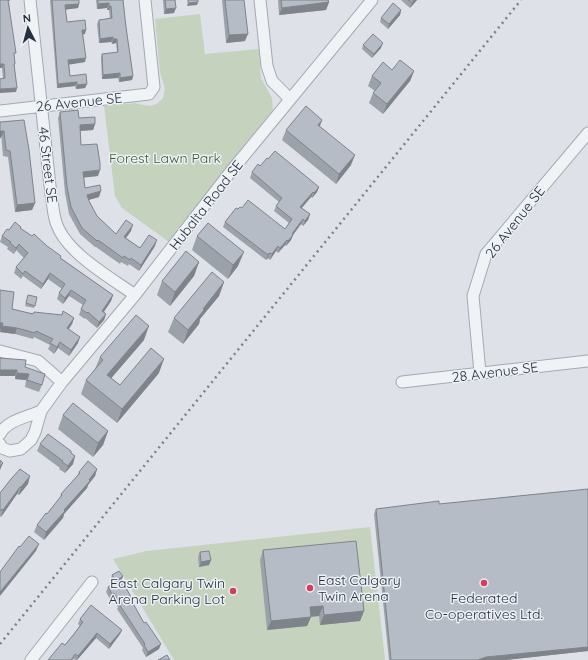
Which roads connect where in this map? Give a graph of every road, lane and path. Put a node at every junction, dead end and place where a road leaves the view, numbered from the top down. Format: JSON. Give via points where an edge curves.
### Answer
{"nodes":[{"id":1,"x":30,"y":0,"type":"edge"},
{"id":2,"x":145,"y":0,"type":"edge"},
{"id":3,"x":260,"y":0,"type":"edge"},
{"id":4,"x":372,"y":0,"type":"edge"},
{"id":5,"x":290,"y":99,"type":"junction"},
{"id":6,"x":41,"y":106,"type":"junction"},
{"id":7,"x":0,"y":111,"type":"edge"},
{"id":8,"x":588,"y":133,"type":"edge"},
{"id":9,"x":135,"y":295,"type":"junction"},
{"id":10,"x":0,"y":351,"type":"edge"},
{"id":11,"x":588,"y":361,"type":"edge"},
{"id":12,"x":480,"y":373,"type":"junction"},
{"id":13,"x":62,"y":382,"type":"junction"},
{"id":14,"x":402,"y":382,"type":"dead end"},
{"id":15,"x":41,"y":411,"type":"junction"},
{"id":16,"x":0,"y":434,"type":"edge"},
{"id":17,"x":0,"y":444,"type":"edge"},
{"id":18,"x":92,"y":582,"type":"dead end"},
{"id":19,"x":31,"y":660,"type":"edge"}],
"edges":[{"from":1,"to":6,"type":"street","name":"46 Street SE"},
{"from":2,"to":6,"type":"street","name":"26 Avenue SE","via":[[154,87],[149,94]]},
{"from":3,"to":5,"type":"street","via":[[267,66],[272,81]]},
{"from":4,"to":5,"type":"street","name":"Hubalta Road SE"},
{"from":5,"to":9,"type":"street","name":"Hubalta Road SE"},
{"from":6,"to":7,"type":"street","name":"26 Avenue SE"},
{"from":6,"to":9,"type":"street","name":"46 Street SE","via":[[50,195],[57,226],[68,244],[91,265]]},
{"from":8,"to":12,"type":"street","name":"26 Avenue SE","via":[[486,254],[473,296]]},
{"from":9,"to":13,"type":"street","name":"Hubalta Road SE"},
{"from":10,"to":13,"type":"street","via":[[38,361]]},
{"from":11,"to":12,"type":"street","name":"28 Avenue SE"},
{"from":12,"to":14,"type":"street","name":"28 Avenue SE"},
{"from":13,"to":15,"type":"street","name":"Hubalta Road SE"},
{"from":15,"to":16,"type":"street","via":[[10,424],[2,429]]},
{"from":15,"to":17,"type":"street","name":"Hubalta Road SE","via":[[35,432],[24,446],[10,451],[2,448]]},
{"from":18,"to":19,"type":"street"}]}
